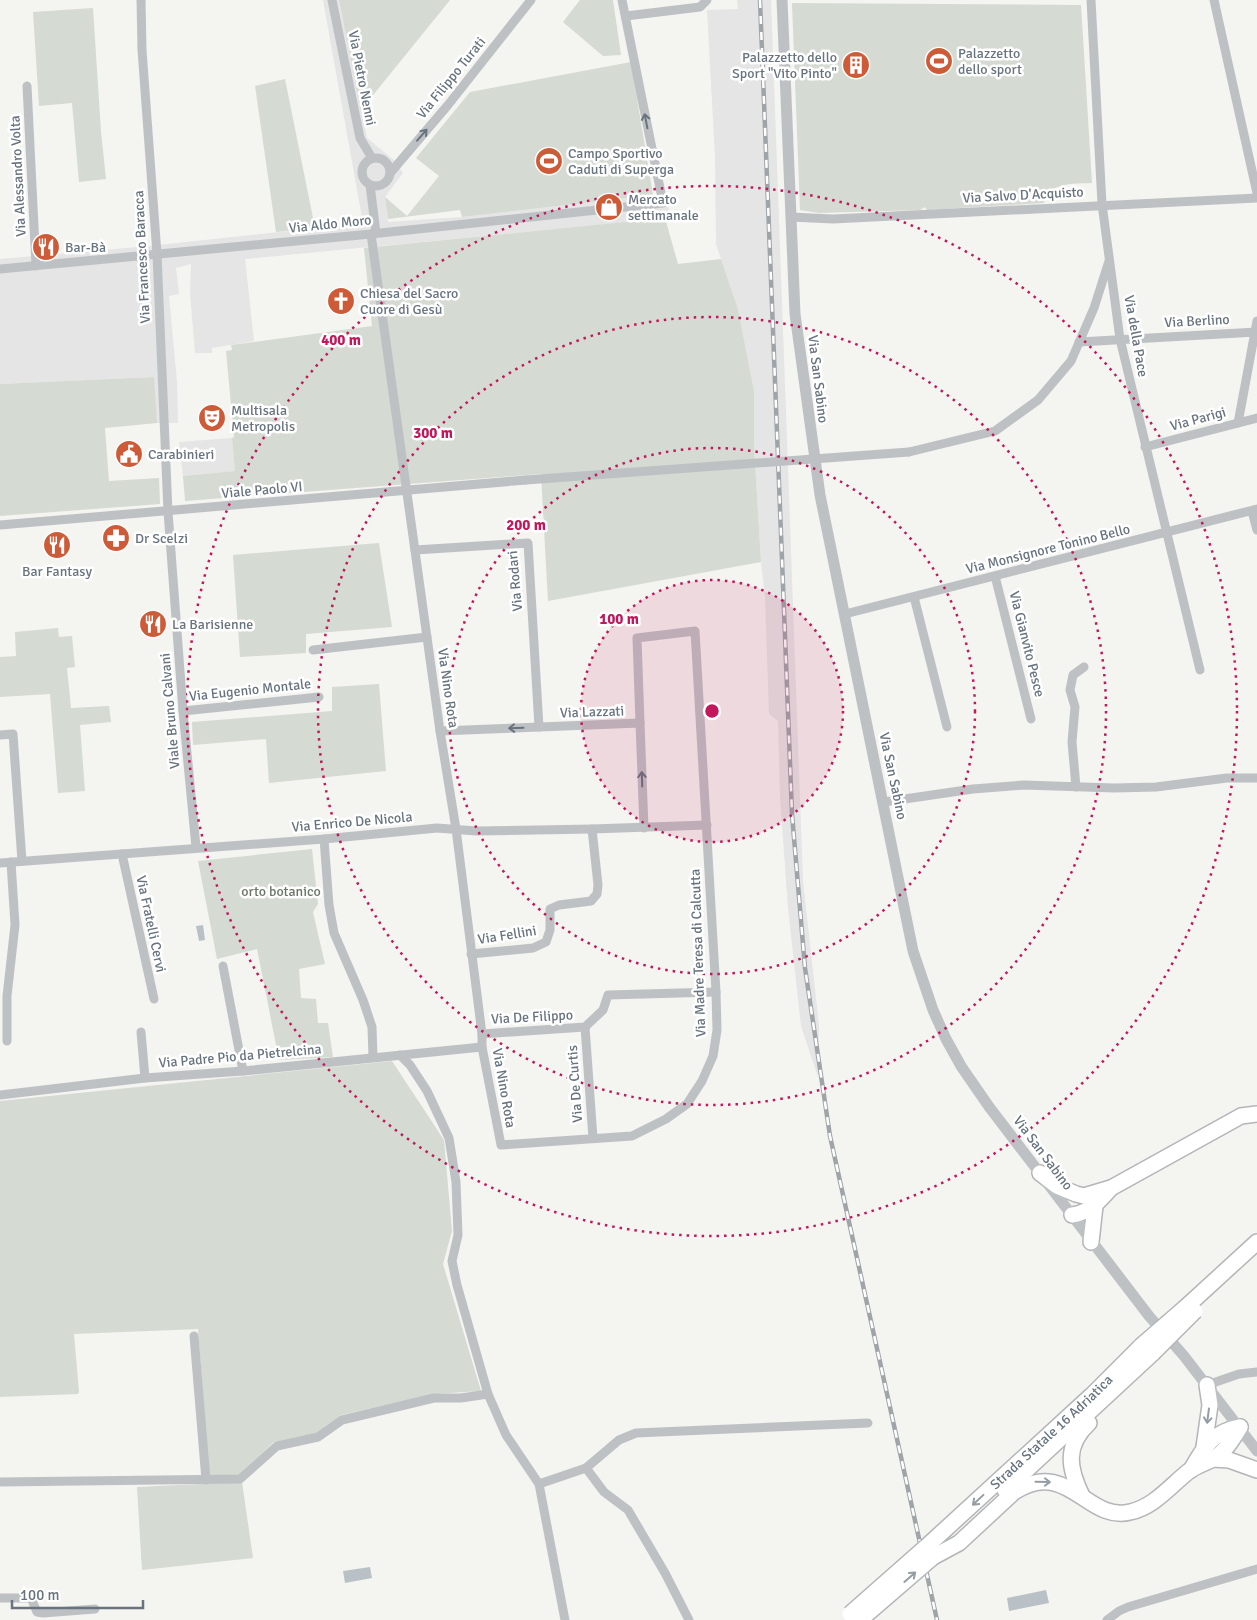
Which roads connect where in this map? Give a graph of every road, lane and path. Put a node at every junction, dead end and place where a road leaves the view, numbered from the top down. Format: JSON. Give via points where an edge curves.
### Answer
{"nodes":[{"id":1,"x":141,"y":0,"type":"edge"},
{"id":2,"x":332,"y":0,"type":"edge"},
{"id":3,"x":531,"y":0,"type":"edge"},
{"id":4,"x":622,"y":0,"type":"edge"},
{"id":5,"x":707,"y":0,"type":"edge"},
{"id":6,"x":782,"y":0,"type":"edge"},
{"id":7,"x":1091,"y":0,"type":"edge"},
{"id":8,"x":1214,"y":0,"type":"edge"},
{"id":9,"x":626,"y":16,"type":"junction"},
{"id":10,"x":27,"y":86,"type":"dead end"},
{"id":11,"x":372,"y":158,"type":"junction"},
{"id":12,"x":391,"y":172,"type":"junction"},
{"id":13,"x":372,"y":186,"type":"junction"},
{"id":14,"x":1257,"y":193,"type":"edge"},
{"id":15,"x":1257,"y":198,"type":"edge"},
{"id":16,"x":1102,"y":204,"type":"junction"},
{"id":17,"x":791,"y":217,"type":"junction"},
{"id":18,"x":376,"y":233,"type":"junction"},
{"id":19,"x":157,"y":254,"type":"junction"},
{"id":20,"x":1110,"y":256,"type":"junction"},
{"id":21,"x":36,"y":266,"type":"junction"},
{"id":22,"x":0,"y":270,"type":"edge"},
{"id":23,"x":1257,"y":321,"type":"edge"},
{"id":24,"x":1256,"y":332,"type":"edge"},
{"id":25,"x":1120,"y":339,"type":"junction"},
{"id":26,"x":1080,"y":342,"type":"junction"},
{"id":27,"x":1257,"y":418,"type":"edge"},
{"id":28,"x":1238,"y":423,"type":"junction"},
{"id":29,"x":1145,"y":447,"type":"junction"},
{"id":30,"x":406,"y":491,"type":"junction"},
{"id":31,"x":1255,"y":510,"type":"edge"},
{"id":32,"x":168,"y":512,"type":"junction"},
{"id":33,"x":0,"y":525,"type":"edge"},
{"id":34,"x":1257,"y":530,"type":"edge"},
{"id":35,"x":1166,"y":534,"type":"junction"},
{"id":36,"x":415,"y":550,"type":"junction"},
{"id":37,"x":995,"y":576,"type":"junction"},
{"id":38,"x":914,"y":597,"type":"junction"},
{"id":39,"x":845,"y":614,"type":"junction"},
{"id":40,"x":427,"y":637,"type":"junction"},
{"id":41,"x":313,"y":650,"type":"dead end"},
{"id":42,"x":1084,"y":667,"type":"dead end"},
{"id":43,"x":1200,"y":670,"type":"dead end"},
{"id":44,"x":319,"y":697,"type":"dead end"},
{"id":45,"x":183,"y":710,"type":"junction"},
{"id":46,"x":1031,"y":719,"type":"dead end"},
{"id":47,"x":640,"y":723,"type":"junction"},
{"id":48,"x":947,"y":727,"type":"dead end"},
{"id":49,"x":539,"y":728,"type":"junction"},
{"id":50,"x":440,"y":731,"type":"junction"},
{"id":51,"x":0,"y":735,"type":"edge"},
{"id":52,"x":1257,"y":778,"type":"edge"},
{"id":53,"x":1076,"y":787,"type":"junction"},
{"id":54,"x":884,"y":802,"type":"junction"},
{"id":55,"x":707,"y":825,"type":"junction"},
{"id":56,"x":644,"y":828,"type":"junction"},
{"id":57,"x":456,"y":829,"type":"junction"},
{"id":58,"x":592,"y":829,"type":"junction"},
{"id":59,"x":324,"y":839,"type":"junction"},
{"id":60,"x":196,"y":848,"type":"junction"},
{"id":61,"x":122,"y":854,"type":"junction"},
{"id":62,"x":22,"y":861,"type":"junction"},
{"id":63,"x":11,"y":862,"type":"junction"},
{"id":64,"x":0,"y":863,"type":"edge"},
{"id":65,"x":471,"y":954,"type":"junction"},
{"id":66,"x":224,"y":966,"type":"dead end"},
{"id":67,"x":716,"y":992,"type":"junction"},
{"id":68,"x":154,"y":999,"type":"dead end"},
{"id":69,"x":585,"y":1028,"type":"junction"},
{"id":70,"x":141,"y":1032,"type":"dead end"},
{"id":71,"x":482,"y":1034,"type":"junction"},
{"id":72,"x":7,"y":1041,"type":"dead end"},
{"id":73,"x":482,"y":1047,"type":"junction"},
{"id":74,"x":400,"y":1055,"type":"junction"},
{"id":75,"x":373,"y":1057,"type":"junction"},
{"id":76,"x":242,"y":1072,"type":"junction"},
{"id":77,"x":145,"y":1078,"type":"junction"},
{"id":78,"x":0,"y":1095,"type":"edge"},
{"id":79,"x":1257,"y":1114,"type":"edge"},
{"id":80,"x":592,"y":1138,"type":"junction"},
{"id":81,"x":501,"y":1145,"type":"joint"},
{"id":82,"x":1040,"y":1173,"type":"junction"},
{"id":83,"x":1111,"y":1188,"type":"junction"},
{"id":84,"x":1084,"y":1196,"type":"junction"},
{"id":85,"x":1095,"y":1206,"type":"junction"},
{"id":86,"x":1072,"y":1215,"type":"junction"},
{"id":87,"x":1257,"y":1232,"type":"edge"},
{"id":88,"x":1092,"y":1242,"type":"junction"},
{"id":89,"x":1257,"y":1242,"type":"edge"},
{"id":90,"x":1257,"y":1254,"type":"edge"},
{"id":91,"x":1191,"y":1306,"type":"junction"},
{"id":92,"x":194,"y":1336,"type":"dead end"},
{"id":93,"x":1147,"y":1350,"type":"junction"},
{"id":94,"x":1257,"y":1372,"type":"edge"},
{"id":95,"x":1207,"y":1385,"type":"junction"},
{"id":96,"x":488,"y":1394,"type":"junction"},
{"id":97,"x":868,"y":1423,"type":"dead end"},
{"id":98,"x":1240,"y":1427,"type":"junction"},
{"id":99,"x":1257,"y":1452,"type":"edge"},
{"id":100,"x":1209,"y":1453,"type":"junction"},
{"id":101,"x":586,"y":1468,"type":"junction"},
{"id":102,"x":1257,"y":1470,"type":"edge"},
{"id":103,"x":206,"y":1480,"type":"junction"},
{"id":104,"x":0,"y":1482,"type":"edge"},
{"id":105,"x":539,"y":1484,"type":"junction"},
{"id":106,"x":1082,"y":1496,"type":"junction"},
{"id":107,"x":930,"y":1552,"type":"junction"},
{"id":108,"x":1257,"y":1569,"type":"edge"},
{"id":109,"x":0,"y":1598,"type":"edge"},
{"id":110,"x":95,"y":1608,"type":"dead end"},
{"id":111,"x":851,"y":1618,"type":"edge"},
{"id":112,"x":565,"y":1620,"type":"edge"},
{"id":113,"x":689,"y":1620,"type":"edge"},
{"id":114,"x":1107,"y":1620,"type":"edge"}],
"edges":[{"from":1,"to":19,"type":"street","name":"Via Francesco Baracca"},
{"from":2,"to":11,"type":"street","name":"Via Pietro Nenni","via":[[360,138]]},
{"from":12,"to":3,"type":"street","name":"Via Filippo Turati","one_way":true},
{"from":4,"to":9,"type":"street"},
{"from":5,"to":9,"type":"street","via":[[700,7]]},
{"from":6,"to":17,"type":"street","name":"Via San Sabino"},
{"from":7,"to":16,"type":"street","name":"Via della Pace"},
{"from":8,"to":14,"type":"street"},
{"from":18,"to":9,"type":"street","name":"Via Aldo Moro","one_way":true,"via":[[663,203]]},
{"from":10,"to":21,"type":"street","name":"Via Alessandro Volta"},
{"from":11,"to":12,"type":"street","via":[[384,160]]},
{"from":11,"to":13,"type":"street","via":[[362,170],[363,178]]},
{"from":12,"to":13,"type":"street","via":[[388,181]]},
{"from":13,"to":18,"type":"street","name":"Via Nino Rota"},
{"from":15,"to":16,"type":"street","name":"Via Salvo D'Acquisto"},
{"from":16,"to":17,"type":"street","name":"Via Salvo D'Acquisto","via":[[833,219]]},
{"from":16,"to":20,"type":"street","name":"Via della Pace"},
{"from":17,"to":39,"type":"street","name":"Via San Sabino","via":[[795,314],[812,442]]},
{"from":18,"to":19,"type":"street","name":"Via Aldo Moro"},
{"from":18,"to":30,"type":"street","name":"Via Nino Rota"},
{"from":19,"to":21,"type":"street","name":"Via Aldo Moro"},
{"from":19,"to":32,"type":"street","name":"Via Francesco Baracca"},
{"from":20,"to":25,"type":"street","name":"Via della Pace"},
{"from":20,"to":26,"type":"street","name":"Viale Paolo VI"},
{"from":21,"to":22,"type":"street","name":"Via Aldo Moro"},
{"from":23,"to":24,"type":"street"},
{"from":24,"to":25,"type":"street","name":"Via Berlino"},
{"from":24,"to":28,"type":"street"},
{"from":25,"to":26,"type":"street","name":"Via Berlino"},
{"from":25,"to":29,"type":"street","name":"Via della Pace"},
{"from":26,"to":30,"type":"street","name":"Viale Paolo VI","bridge":true,"via":[[1072,361],[1038,400],[995,431],[909,452]]},
{"from":27,"to":28,"type":"street","name":"Via Parigi"},
{"from":28,"to":29,"type":"street","name":"Via Parigi"},
{"from":29,"to":35,"type":"street","name":"Via della Pace"},
{"from":30,"to":32,"type":"street","name":"Viale Paolo VI"},
{"from":30,"to":36,"type":"street","name":"Via Nino Rota"},
{"from":31,"to":34,"type":"street"},
{"from":31,"to":35,"type":"street","name":"Via Monsignore Tonino Bello"},
{"from":32,"to":33,"type":"street","name":"Viale Paolo VI"},
{"from":32,"to":45,"type":"street","name":"Viale Bruno Calvani"},
{"from":35,"to":37,"type":"street","name":"Via Monsignore Tonino Bello"},
{"from":35,"to":43,"type":"street","name":"Via della Pace"},
{"from":36,"to":40,"type":"street","name":"Via Nino Rota"},
{"from":36,"to":49,"type":"street","name":"Via Rodari","via":[[528,543]]},
{"from":37,"to":38,"type":"street","name":"Via Monsignore Tonino Bello"},
{"from":37,"to":46,"type":"street","name":"Via Gianvito Pesce"},
{"from":38,"to":39,"type":"street","name":"Via Monsignore Tonino Bello"},
{"from":38,"to":48,"type":"street"},
{"from":39,"to":54,"type":"street","name":"Via San Sabino"},
{"from":40,"to":41,"type":"street"},
{"from":40,"to":50,"type":"street","name":"Via Nino Rota"},
{"from":42,"to":53,"type":"street","via":[[1073,675],[1070,690],[1074,707],[1072,742]]},
{"from":44,"to":45,"type":"street","name":"Via Eugenio Montale"},
{"from":45,"to":60,"type":"street","name":"Viale Bruno Calvani"},
{"from":47,"to":49,"type":"street","name":"Via Lazzati"},
{"from":47,"to":55,"type":"street","name":"Via Madre Teresa di Calcutta","via":[[637,638],[695,631]]},
{"from":56,"to":47,"type":"street","name":"Via Lazzati","one_way":true},
{"from":49,"to":50,"type":"street","name":"Via Lazzati","one_way":true},
{"from":50,"to":57,"type":"street","name":"Via Nino Rota"},
{"from":51,"to":62,"type":"street","via":[[13,734]]},
{"from":52,"to":53,"type":"street","via":[[1227,778],[1156,787]]},
{"from":53,"to":54,"type":"street","via":[[1024,785]]},
{"from":54,"to":82,"type":"street","name":"Via San Sabino","via":[[913,951],[933,1010],[961,1066]]},
{"from":55,"to":56,"type":"street","name":"Via Enrico De Nicola"},
{"from":55,"to":67,"type":"street","name":"Via Madre Teresa di Calcutta"},
{"from":56,"to":58,"type":"street","name":"Via Enrico De Nicola"},
{"from":57,"to":58,"type":"street","name":"Via Enrico De Nicola"},
{"from":57,"to":59,"type":"street","name":"Via Enrico De Nicola"},
{"from":57,"to":65,"type":"street","name":"Via Nino Rota"},
{"from":58,"to":65,"type":"street","name":"Via Fellini","via":[[598,886],[591,901],[550,909],[550,930],[546,942],[533,948]]},
{"from":59,"to":60,"type":"street","name":"Via Enrico De Nicola"},
{"from":59,"to":75,"type":"street","via":[[334,933],[372,1027]]},
{"from":60,"to":61,"type":"street","name":"Via Enrico De Nicola"},
{"from":61,"to":62,"type":"street","name":"Via Enrico De Nicola"},
{"from":61,"to":68,"type":"street","name":"Via Fratelli Cervi"},
{"from":62,"to":63,"type":"street","name":"Via Enrico De Nicola"},
{"from":63,"to":64,"type":"street","name":"Via Enrico De Nicola"},
{"from":63,"to":72,"type":"street","via":[[15,925],[7,996]]},
{"from":65,"to":71,"type":"street","name":"Via Nino Rota"},
{"from":66,"to":76,"type":"street"},
{"from":67,"to":69,"type":"street","name":"Via De Filippo","via":[[608,996],[603,1010]]},
{"from":67,"to":80,"type":"street","name":"Via Madre Teresa di Calcutta","via":[[717,1030],[713,1056],[687,1104],[632,1136]]},
{"from":69,"to":71,"type":"street","name":"Via De Filippo"},
{"from":69,"to":80,"type":"street","name":"Via De Curtis"},
{"from":70,"to":77,"type":"street"},
{"from":71,"to":73,"type":"street","name":"Via Nino Rota"},
{"from":73,"to":74,"type":"street","name":"Via Padre Pio da Pietrelcina"},
{"from":73,"to":81,"type":"street","name":"Via Nino Rota"},
{"from":74,"to":75,"type":"street","name":"Via Padre Pio da Pietrelcina"},
{"from":74,"to":96,"type":"street","via":[[427,1092],[449,1138],[456,1182],[458,1235],[452,1261]]},
{"from":75,"to":76,"type":"street","name":"Via Padre Pio da Pietrelcina"},
{"from":76,"to":77,"type":"street","name":"Via Padre Pio da Pietrelcina"},
{"from":77,"to":78,"type":"street","name":"Via Padre Pio da Pietrelcina"},
{"from":79,"to":83,"type":"highway","via":[[1241,1116]]},
{"from":80,"to":81,"type":"street","name":"Via Madre Teresa di Calcutta"},
{"from":82,"to":84,"type":"highway","via":[[1070,1193]]},
{"from":82,"to":86,"type":"street","name":"Via San Sabino"},
{"from":83,"to":84,"type":"highway"},
{"from":83,"to":85,"type":"highway"},
{"from":84,"to":86,"type":"highway"},
{"from":85,"to":86,"type":"highway","via":[[1082,1214]]},
{"from":85,"to":88,"type":"highway"},
{"from":86,"to":88,"type":"street","name":"Via San Sabino"},
{"from":87,"to":91,"type":"highway","via":[[1208,1277]]},
{"from":88,"to":95,"type":"street","name":"Via San Sabino"},
{"from":89,"to":91,"type":"highway","name":"Strada Statale 16 Adriatica"},
{"from":90,"to":91,"type":"highway","name":"Strada Statale 16 Adriatica"},
{"from":91,"to":93,"type":"highway","name":"Strada Statale 16 Adriatica","bridge":true},
{"from":92,"to":103,"type":"street"},
{"from":93,"to":106,"type":"highway","via":[[1135,1380],[1076,1438],[1071,1465]]},
{"from":93,"to":107,"type":"highway","name":"Strada Statale 16 Adriatica","via":[[1092,1395]]},
{"from":94,"to":95,"type":"street","via":[[1239,1374]]},
{"from":95,"to":98,"type":"street","name":"Via San Sabino"},
{"from":95,"to":100,"type":"highway","one_way":true},
{"from":96,"to":103,"type":"street","via":[[434,1398],[342,1420],[318,1438],[278,1446],[240,1480]]},
{"from":96,"to":105,"type":"street","via":[[506,1435]]},
{"from":97,"to":101,"type":"street","via":[[636,1433],[619,1440]]},
{"from":98,"to":99,"type":"street","name":"Via San Sabino"},
{"from":98,"to":100,"type":"highway","via":[[1222,1432]]},
{"from":100,"to":102,"type":"highway"},
{"from":100,"to":106,"type":"highway","via":[[1148,1506],[1128,1513],[1110,1512]]},
{"from":101,"to":105,"type":"street"},
{"from":101,"to":113,"type":"street","via":[[604,1492],[628,1510]]},
{"from":103,"to":104,"type":"street"},
{"from":105,"to":112,"type":"street"},
{"from":107,"to":106,"type":"highway","one_way":true,"via":[[959,1543],[1014,1492],[1034,1482],[1055,1483]]},
{"from":107,"to":111,"type":"highway","name":"Strada Statale 16 Adriatica","bridge":true},
{"from":108,"to":114,"type":"street","via":[[1128,1607]]},
{"from":109,"to":110,"type":"street","via":[[31,1598],[37,1612],[43,1613]]}]}
